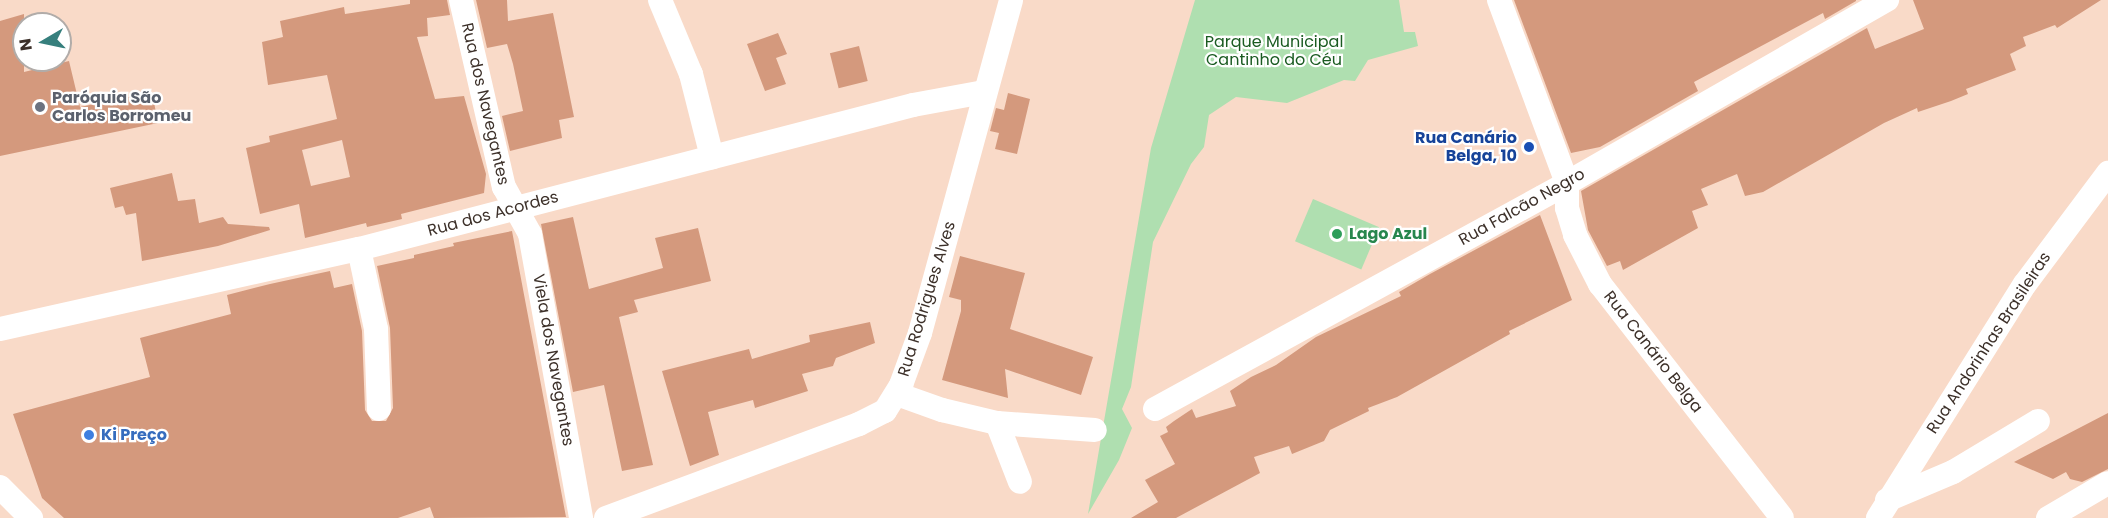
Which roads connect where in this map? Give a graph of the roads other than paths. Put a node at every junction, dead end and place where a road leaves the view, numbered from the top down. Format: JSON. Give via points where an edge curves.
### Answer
{"nodes":[{"id":1,"x":461,"y":0,"type":"edge"},
{"id":2,"x":660,"y":0,"type":"edge"},
{"id":3,"x":1011,"y":0,"type":"edge"},
{"id":4,"x":1499,"y":0,"type":"edge"},
{"id":5,"x":1884,"y":1,"type":"edge"},
{"id":6,"x":984,"y":92,"type":"junction"},
{"id":7,"x":712,"y":157,"type":"junction"},
{"id":8,"x":2108,"y":173,"type":"edge"},
{"id":9,"x":1568,"y":183,"type":"junction"},
{"id":10,"x":513,"y":208,"type":"junction"},
{"id":11,"x":359,"y":249,"type":"junction"},
{"id":12,"x":0,"y":329,"type":"edge"},
{"id":13,"x":897,"y":394,"type":"junction"},
{"id":14,"x":379,"y":409,"type":"dead end"},
{"id":15,"x":1155,"y":410,"type":"dead end"},
{"id":16,"x":2038,"y":421,"type":"dead end"},
{"id":17,"x":997,"y":423,"type":"junction"},
{"id":18,"x":1095,"y":430,"type":"dead end"},
{"id":19,"x":1020,"y":482,"type":"dead end"},
{"id":20,"x":2108,"y":483,"type":"edge"},
{"id":21,"x":0,"y":487,"type":"edge"},
{"id":22,"x":1883,"y":509,"type":"edge"},
{"id":23,"x":31,"y":518,"type":"edge"},
{"id":24,"x":581,"y":518,"type":"edge"},
{"id":25,"x":606,"y":518,"type":"edge"},
{"id":26,"x":1782,"y":518,"type":"edge"},
{"id":27,"x":2048,"y":518,"type":"edge"}],
"edges":[{"from":1,"to":10,"type":"street","name":"Rua dos Navegantes","via":[[499,171]]},
{"from":2,"to":7,"type":"street","via":[[691,74]]},
{"from":3,"to":6,"type":"street","name":"Rua Rodrigues Alves"},
{"from":4,"to":9,"type":"street","name":"Rua Canário Belga"},
{"from":5,"to":9,"type":"street","name":"Rua Falcão Negro"},
{"from":6,"to":7,"type":"street","name":"Rua dos Acordes","via":[[913,105]]},
{"from":6,"to":13,"type":"street","name":"Rua Rodrigues Alves","via":[[920,333]]},
{"from":7,"to":10,"type":"street","name":"Rua dos Acordes"},
{"from":8,"to":22,"type":"street","name":"Rua Andorinhas Brasileiras","via":[[2025,284]]},
{"from":9,"to":15,"type":"street","name":"Rua Falcão Negro"},
{"from":9,"to":26,"type":"street","name":"Rua Canário Belga","via":[[1567,208],[1575,235],[1606,294]]},
{"from":10,"to":11,"type":"street","name":"Rua dos Acordes"},
{"from":10,"to":24,"type":"street","name":"Viela dos Navegantes","via":[[530,234]]},
{"from":11,"to":12,"type":"street","name":"Rua dos Acordes"},
{"from":11,"to":14,"type":"street","via":[[376,329]]},
{"from":13,"to":17,"type":"street"},
{"from":13,"to":25,"type":"street","name":"Rua Rodrigues Alves","via":[[873,418]]},
{"from":16,"to":22,"type":"street"},
{"from":17,"to":18,"type":"street"},
{"from":17,"to":19,"type":"street"},
{"from":20,"to":27,"type":"street"},
{"from":21,"to":23,"type":"street"}]}
